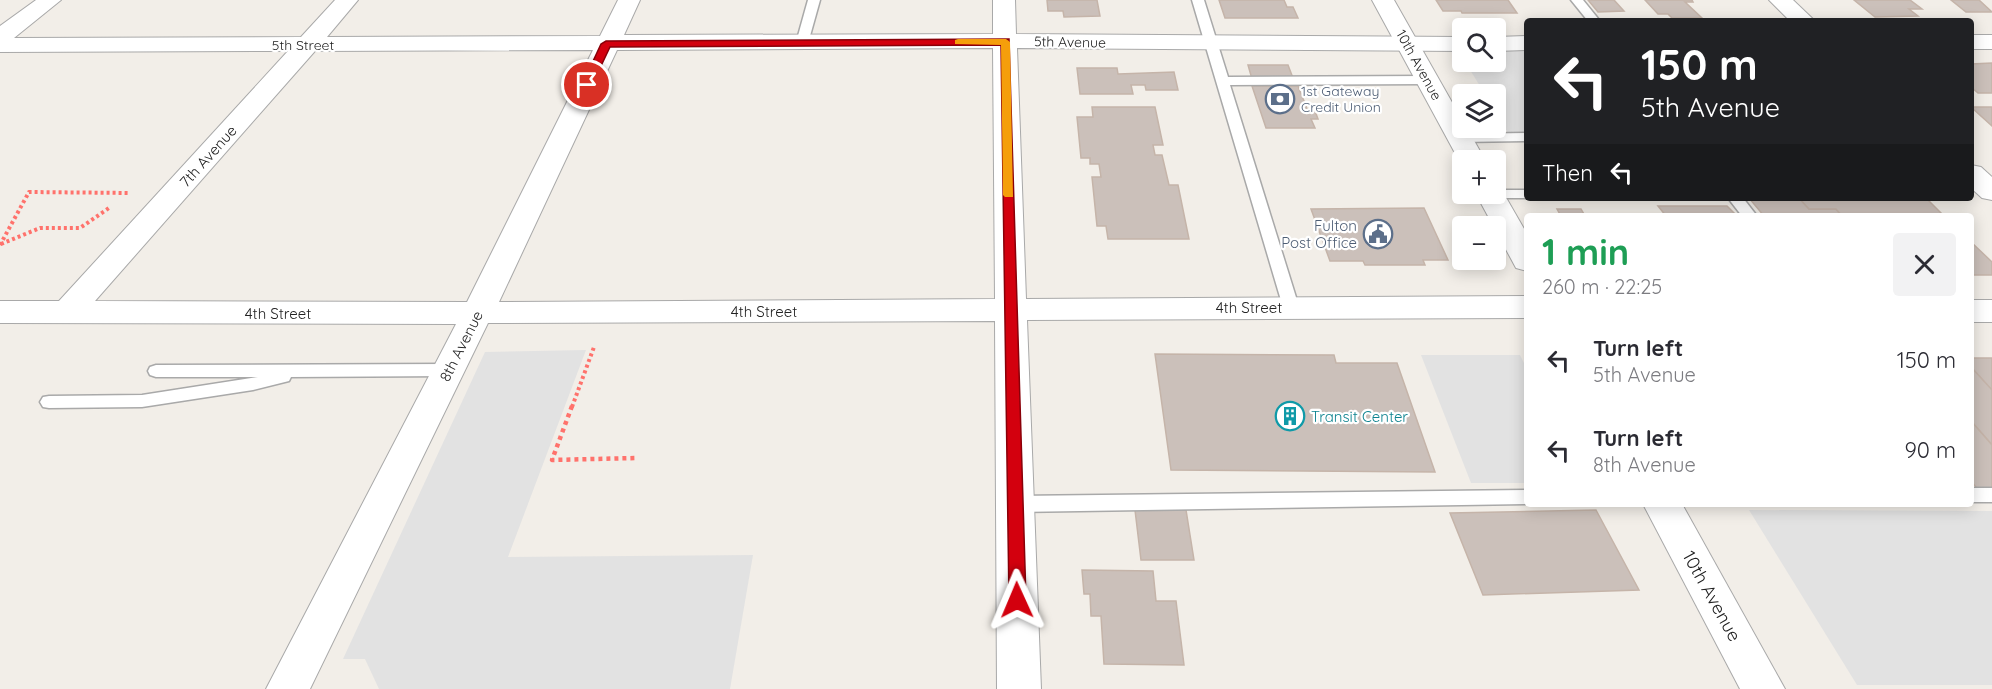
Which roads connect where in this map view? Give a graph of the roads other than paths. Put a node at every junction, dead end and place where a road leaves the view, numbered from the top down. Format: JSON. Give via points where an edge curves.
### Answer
{"nodes":[{"id":1,"x":50,"y":0,"type":"edge"},
{"id":2,"x":347,"y":0,"type":"edge"},
{"id":3,"x":629,"y":0,"type":"edge"},
{"id":4,"x":814,"y":0,"type":"edge"},
{"id":5,"x":1004,"y":0,"type":"edge"},
{"id":6,"x":1198,"y":0,"type":"edge"},
{"id":7,"x":1383,"y":0,"type":"edge"},
{"id":8,"x":1577,"y":0,"type":"edge"},
{"id":9,"x":1780,"y":0,"type":"edge"},
{"id":10,"x":1592,"y":18,"type":"edge"},
{"id":11,"x":1801,"y":18,"type":"edge"},
{"id":12,"x":0,"y":37,"type":"edge"},
{"id":13,"x":1006,"y":42,"type":"junction"},
{"id":14,"x":1974,"y":42,"type":"edge"},
{"id":15,"x":1992,"y":42,"type":"edge"},
{"id":16,"x":802,"y":43,"type":"junction"},
{"id":17,"x":606,"y":44,"type":"junction"},
{"id":18,"x":1211,"y":44,"type":"junction"},
{"id":19,"x":1407,"y":44,"type":"junction"},
{"id":20,"x":1452,"y":44,"type":"edge"},
{"id":21,"x":1506,"y":44,"type":"edge"},
{"id":22,"x":1524,"y":44,"type":"edge"},
{"id":23,"x":0,"y":45,"type":"edge"},
{"id":24,"x":307,"y":45,"type":"junction"},
{"id":25,"x":1427,"y":80,"type":"junction"},
{"id":26,"x":1223,"y":81,"type":"junction"},
{"id":27,"x":1452,"y":125,"type":"edge"},
{"id":28,"x":1506,"y":137,"type":"edge"},
{"id":29,"x":1524,"y":137,"type":"edge"},
{"id":30,"x":1459,"y":138,"type":"edge"},
{"id":31,"x":1466,"y":150,"type":"edge"},
{"id":32,"x":1974,"y":176,"type":"edge"},
{"id":33,"x":1992,"y":192,"type":"edge"},
{"id":34,"x":1506,"y":194,"type":"edge"},
{"id":35,"x":1524,"y":194,"type":"edge"},
{"id":36,"x":1738,"y":201,"type":"edge"},
{"id":37,"x":1496,"y":204,"type":"edge"},
{"id":38,"x":1748,"y":213,"type":"edge"},
{"id":39,"x":1524,"y":256,"type":"edge"},
{"id":40,"x":1291,"y":307,"type":"junction"},
{"id":41,"x":1524,"y":307,"type":"edge"},
{"id":42,"x":1012,"y":309,"type":"junction"},
{"id":43,"x":1974,"y":311,"type":"edge"},
{"id":44,"x":1992,"y":311,"type":"edge"},
{"id":45,"x":0,"y":312,"type":"edge"},
{"id":46,"x":68,"y":312,"type":"junction"},
{"id":47,"x":478,"y":312,"type":"junction"},
{"id":48,"x":156,"y":370,"type":"dead end"},
{"id":49,"x":309,"y":370,"type":"junction"},
{"id":50,"x":449,"y":370,"type":"junction"},
{"id":51,"x":49,"y":402,"type":"dead end"},
{"id":52,"x":1974,"y":495,"type":"edge"},
{"id":53,"x":1992,"y":495,"type":"edge"},
{"id":54,"x":1524,"y":497,"type":"edge"},
{"id":55,"x":1015,"y":504,"type":"junction"},
{"id":56,"x":1664,"y":507,"type":"edge"},
{"id":57,"x":288,"y":689,"type":"edge"},
{"id":58,"x":1020,"y":689,"type":"edge"},
{"id":59,"x":1763,"y":689,"type":"edge"}],
"edges":[{"from":1,"to":12,"type":"street"},
{"from":2,"to":24,"type":"street","name":"7th Avenue"},
{"from":3,"to":17,"type":"street","name":"8th Avenue"},
{"from":4,"to":16,"type":"lane"},
{"from":5,"to":13,"type":"street"},
{"from":6,"to":18,"type":"lane"},
{"from":7,"to":19,"type":"street","name":"10th Avenue"},
{"from":8,"to":10,"type":"lane"},
{"from":9,"to":11,"type":"street"},
{"from":13,"to":16,"type":"street","name":"5th Avenue"},
{"from":13,"to":18,"type":"street","name":"5th Avenue"},
{"from":13,"to":42,"type":"street"},
{"from":14,"to":15,"type":"street"},
{"from":16,"to":17,"type":"street","name":"5th Avenue"},
{"from":17,"to":24,"type":"street","name":"5th Street"},
{"from":17,"to":47,"type":"street","name":"8th Avenue"},
{"from":18,"to":19,"type":"street","name":"5th Avenue"},
{"from":18,"to":26,"type":"lane"},
{"from":19,"to":20,"type":"street","name":"5th Avenue"},
{"from":19,"to":25,"type":"street","name":"10th Avenue"},
{"from":21,"to":22,"type":"street"},
{"from":23,"to":24,"type":"street","name":"5th Street"},
{"from":24,"to":46,"type":"street","name":"7th Avenue"},
{"from":25,"to":26,"type":"lane"},
{"from":25,"to":27,"type":"street","name":"10th Avenue"},
{"from":26,"to":40,"type":"lane"},
{"from":28,"to":29,"type":"lane"},
{"from":30,"to":31,"type":"street","name":"10th Avenue"},
{"from":32,"to":33,"type":"street"},
{"from":34,"to":35,"type":"lane"},
{"from":36,"to":38,"type":"lane"},
{"from":37,"to":39,"type":"street"},
{"from":40,"to":41,"type":"street","name":"4th Street"},
{"from":40,"to":42,"type":"street","name":"4th Street"},
{"from":42,"to":47,"type":"street","name":"4th Street"},
{"from":42,"to":55,"type":"street"},
{"from":43,"to":44,"type":"street"},
{"from":45,"to":46,"type":"street","name":"4th Street"},
{"from":46,"to":47,"type":"street","name":"4th Street"},
{"from":47,"to":50,"type":"street","name":"8th Avenue"},
{"from":48,"to":49,"type":"lane"},
{"from":49,"to":50,"type":"lane"},
{"from":49,"to":51,"type":"lane","via":[[253,384],[141,401]]},
{"from":50,"to":57,"type":"street","name":"8th Avenue"},
{"from":52,"to":53,"type":"lane"},
{"from":54,"to":55,"type":"lane"},
{"from":55,"to":58,"type":"street"},
{"from":56,"to":59,"type":"street","name":"10th Avenue"}]}
